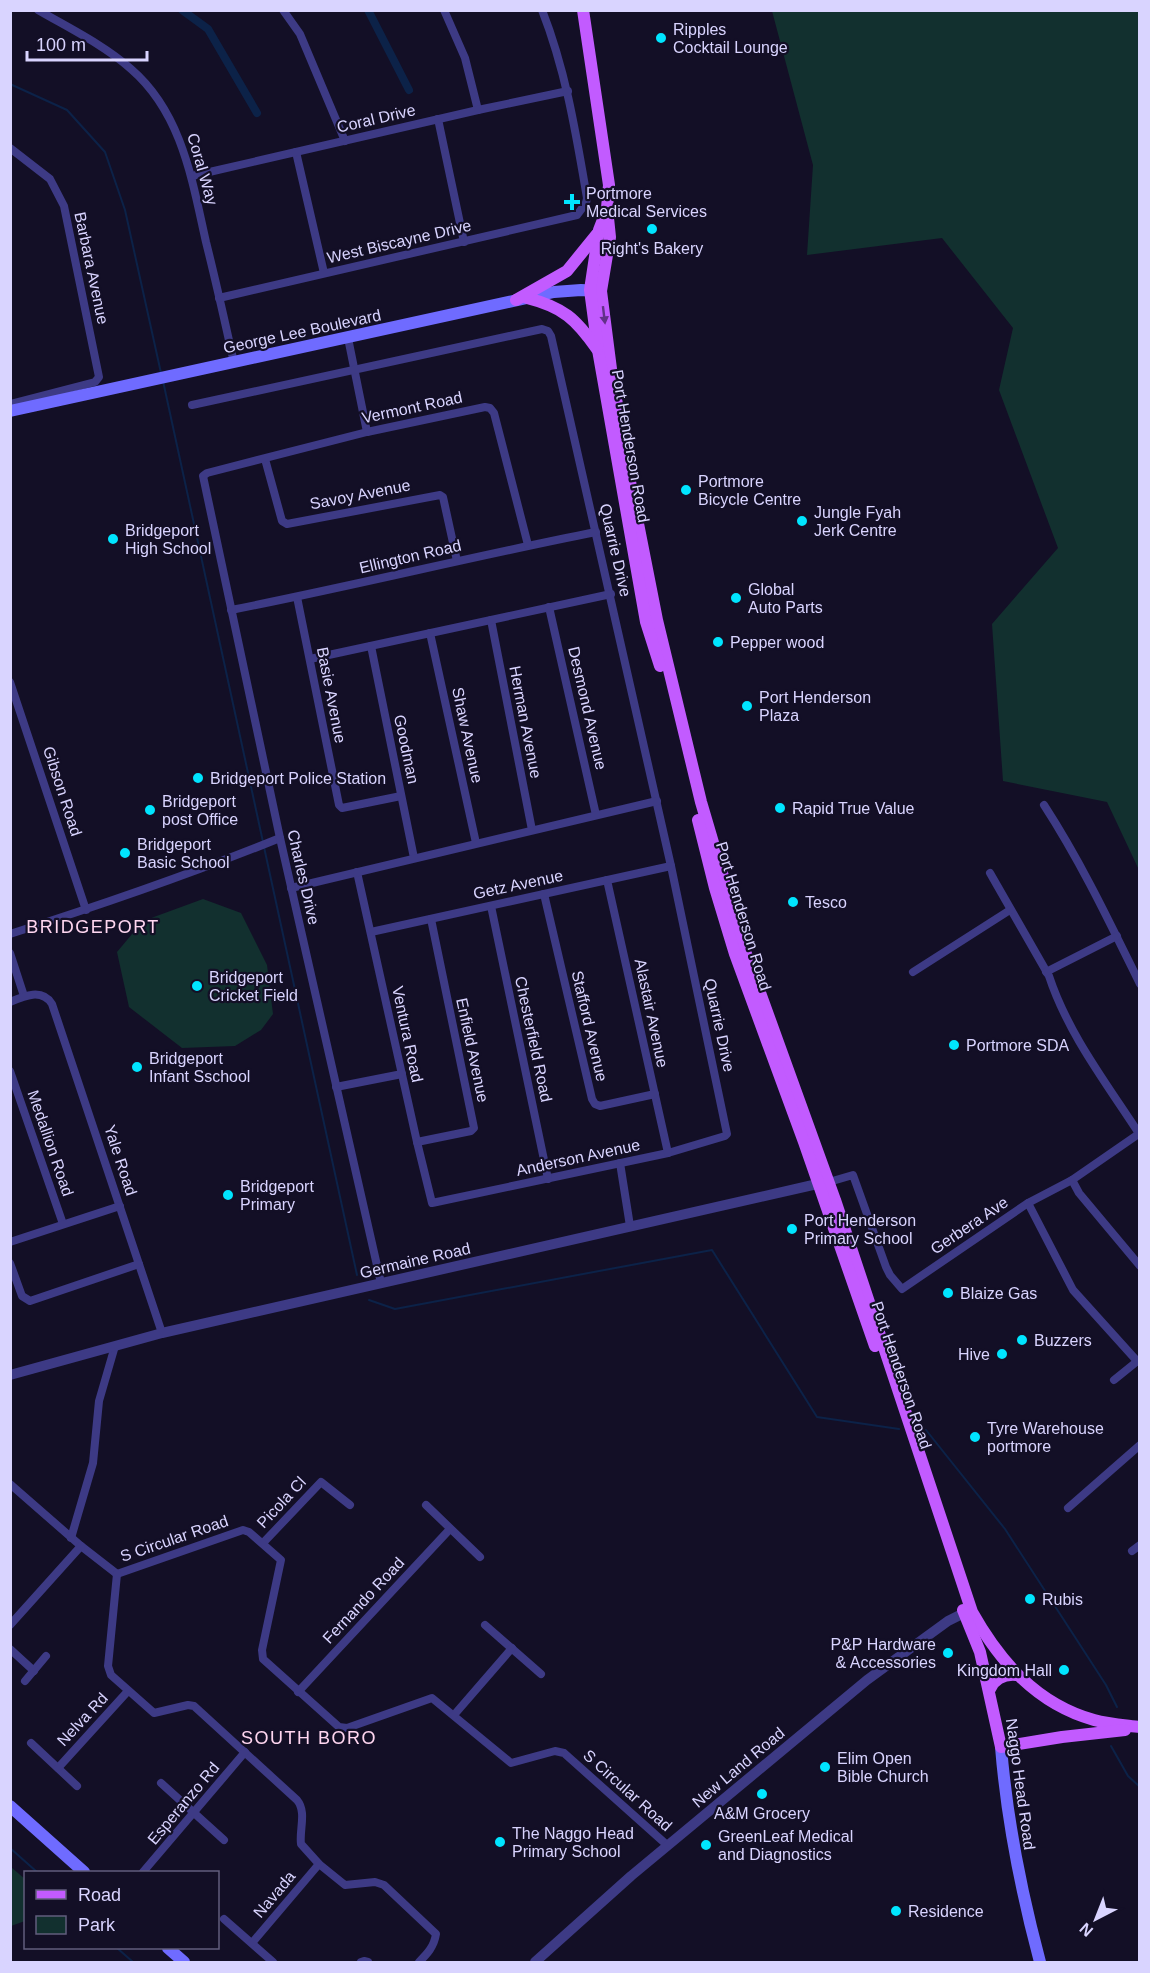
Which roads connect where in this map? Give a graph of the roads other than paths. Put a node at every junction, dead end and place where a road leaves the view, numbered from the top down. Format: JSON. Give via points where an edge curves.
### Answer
{"nodes":[{"id":1,"x":38,"y":10,"type":"edge"},
{"id":2,"x":283,"y":10,"type":"edge"},
{"id":3,"x":444,"y":10,"type":"edge"},
{"id":4,"x":542,"y":10,"type":"edge"},
{"id":5,"x":584,"y":10,"type":"edge"},
{"id":6,"x":568,"y":91,"type":"junction"},
{"id":7,"x":478,"y":110,"type":"junction"},
{"id":8,"x":438,"y":119,"type":"junction"},
{"id":9,"x":345,"y":141,"type":"junction"},
{"id":10,"x":10,"y":148,"type":"edge"},
{"id":11,"x":296,"y":152,"type":"junction"},
{"id":12,"x":192,"y":176,"type":"junction"},
{"id":13,"x":607,"y":208,"type":"junction"},
{"id":14,"x":599,"y":230,"type":"junction"},
{"id":15,"x":464,"y":242,"type":"junction"},
{"id":16,"x":324,"y":273,"type":"junction"},
{"id":17,"x":596,"y":291,"type":"junction"},
{"id":18,"x":219,"y":298,"type":"junction"},
{"id":19,"x":521,"y":299,"type":"junction"},
{"id":20,"x":348,"y":338,"type":"junction"},
{"id":21,"x":598,"y":350,"type":"junction"},
{"id":22,"x":234,"y":363,"type":"junction"},
{"id":23,"x":354,"y":371,"type":"junction"},
{"id":24,"x":11,"y":405,"type":"edge"},
{"id":25,"x":192,"y":405,"type":"dead end"},
{"id":26,"x":367,"y":432,"type":"junction"},
{"id":27,"x":265,"y":459,"type":"junction"},
{"id":28,"x":203,"y":476,"type":"joint"},
{"id":29,"x":596,"y":532,"type":"junction"},
{"id":30,"x":528,"y":545,"type":"junction"},
{"id":31,"x":457,"y":561,"type":"junction"},
{"id":32,"x":611,"y":594,"type":"junction"},
{"id":33,"x":297,"y":597,"type":"junction"},
{"id":34,"x":549,"y":607,"type":"junction"},
{"id":35,"x":231,"y":610,"type":"junction"},
{"id":36,"x":491,"y":620,"type":"junction"},
{"id":37,"x":430,"y":633,"type":"junction"},
{"id":38,"x":370,"y":646,"type":"junction"},
{"id":39,"x":310,"y":660,"type":"junction"},
{"id":40,"x":10,"y":682,"type":"edge"},
{"id":41,"x":14,"y":704,"type":"edge"},
{"id":42,"x":401,"y":796,"type":"junction"},
{"id":43,"x":657,"y":801,"type":"junction"},
{"id":44,"x":1044,"y":805,"type":"dead end"},
{"id":45,"x":596,"y":815,"type":"junction"},
{"id":46,"x":532,"y":830,"type":"junction"},
{"id":47,"x":280,"y":838,"type":"junction"},
{"id":48,"x":476,"y":843,"type":"junction"},
{"id":49,"x":414,"y":858,"type":"junction"},
{"id":50,"x":671,"y":866,"type":"junction"},
{"id":51,"x":357,"y":872,"type":"junction"},
{"id":52,"x":990,"y":873,"type":"dead end"},
{"id":53,"x":608,"y":880,"type":"junction"},
{"id":54,"x":291,"y":888,"type":"junction"},
{"id":55,"x":544,"y":894,"type":"junction"},
{"id":56,"x":491,"y":906,"type":"junction"},
{"id":57,"x":86,"y":910,"type":"junction"},
{"id":58,"x":1010,"y":910,"type":"junction"},
{"id":59,"x":431,"y":919,"type":"junction"},
{"id":60,"x":371,"y":932,"type":"junction"},
{"id":61,"x":10,"y":934,"type":"edge"},
{"id":62,"x":1117,"y":936,"type":"junction"},
{"id":63,"x":10,"y":953,"type":"edge"},
{"id":64,"x":913,"y":972,"type":"dead end"},
{"id":65,"x":1046,"y":972,"type":"junction"},
{"id":66,"x":1140,"y":984,"type":"edge"},
{"id":67,"x":24,"y":996,"type":"junction"},
{"id":68,"x":10,"y":1002,"type":"edge"},
{"id":69,"x":10,"y":1071,"type":"edge"},
{"id":70,"x":402,"y":1074,"type":"junction"},
{"id":71,"x":336,"y":1087,"type":"junction"},
{"id":72,"x":655,"y":1094,"type":"junction"},
{"id":73,"x":727,"y":1134,"type":"joint"},
{"id":74,"x":1139,"y":1134,"type":"edge"},
{"id":75,"x":417,"y":1142,"type":"junction"},
{"id":76,"x":668,"y":1153,"type":"junction"},
{"id":77,"x":620,"y":1163,"type":"junction"},
{"id":78,"x":548,"y":1179,"type":"junction"},
{"id":79,"x":1071,"y":1180,"type":"junction"},
{"id":80,"x":823,"y":1183,"type":"junction"},
{"id":81,"x":432,"y":1203,"type":"joint"},
{"id":82,"x":1028,"y":1203,"type":"junction"},
{"id":83,"x":120,"y":1206,"type":"junction"},
{"id":84,"x":63,"y":1224,"type":"junction"},
{"id":85,"x":630,"y":1226,"type":"junction"},
{"id":86,"x":10,"y":1242,"type":"edge"},
{"id":87,"x":10,"y":1263,"type":"edge"},
{"id":88,"x":139,"y":1264,"type":"junction"},
{"id":89,"x":1140,"y":1266,"type":"edge"},
{"id":90,"x":381,"y":1283,"type":"junction"},
{"id":91,"x":162,"y":1334,"type":"junction"},
{"id":92,"x":115,"y":1346,"type":"junction"},
{"id":93,"x":1138,"y":1360,"type":"edge"},
{"id":94,"x":10,"y":1375,"type":"edge"},
{"id":95,"x":1114,"y":1380,"type":"dead end"},
{"id":96,"x":1140,"y":1445,"type":"edge"},
{"id":97,"x":10,"y":1484,"type":"edge"},
{"id":98,"x":426,"y":1504,"type":"dead end"},
{"id":99,"x":350,"y":1505,"type":"dead end"},
{"id":100,"x":1068,"y":1508,"type":"dead end"},
{"id":101,"x":450,"y":1529,"type":"junction"},
{"id":102,"x":71,"y":1538,"type":"junction"},
{"id":103,"x":263,"y":1544,"type":"junction"},
{"id":104,"x":81,"y":1546,"type":"junction"},
{"id":105,"x":480,"y":1557,"type":"dead end"},
{"id":106,"x":117,"y":1574,"type":"junction"},
{"id":107,"x":968,"y":1611,"type":"junction"},
{"id":108,"x":10,"y":1625,"type":"edge"},
{"id":109,"x":485,"y":1625,"type":"dead end"},
{"id":110,"x":512,"y":1648,"type":"junction"},
{"id":111,"x":10,"y":1649,"type":"edge"},
{"id":112,"x":46,"y":1656,"type":"dead end"},
{"id":113,"x":34,"y":1671,"type":"junction"},
{"id":114,"x":542,"y":1674,"type":"dead end"},
{"id":115,"x":1016,"y":1675,"type":"junction"},
{"id":116,"x":25,"y":1681,"type":"dead end"},
{"id":117,"x":990,"y":1689,"type":"junction"},
{"id":118,"x":128,"y":1691,"type":"junction"},
{"id":119,"x":298,"y":1692,"type":"junction"},
{"id":120,"x":1058,"y":1706,"type":"junction"},
{"id":121,"x":454,"y":1715,"type":"junction"},
{"id":122,"x":1140,"y":1729,"type":"edge"},
{"id":123,"x":1062,"y":1737,"type":"junction"},
{"id":124,"x":31,"y":1743,"type":"dead end"},
{"id":125,"x":1001,"y":1747,"type":"junction"},
{"id":126,"x":245,"y":1752,"type":"junction"},
{"id":127,"x":58,"y":1768,"type":"junction"},
{"id":128,"x":161,"y":1783,"type":"dead end"},
{"id":129,"x":77,"y":1786,"type":"dead end"},
{"id":130,"x":10,"y":1806,"type":"edge"},
{"id":131,"x":194,"y":1813,"type":"junction"},
{"id":132,"x":224,"y":1840,"type":"dead end"},
{"id":133,"x":667,"y":1845,"type":"junction"},
{"id":134,"x":319,"y":1864,"type":"junction"},
{"id":135,"x":83,"y":1871,"type":"edge"},
{"id":136,"x":144,"y":1871,"type":"edge"},
{"id":137,"x":224,"y":1918,"type":"dead end"},
{"id":138,"x":252,"y":1943,"type":"junction"},
{"id":139,"x":170,"y":1949,"type":"edge"},
{"id":140,"x":184,"y":1962,"type":"edge"},
{"id":141,"x":273,"y":1962,"type":"edge"},
{"id":142,"x":361,"y":1962,"type":"edge"},
{"id":143,"x":368,"y":1962,"type":"edge"},
{"id":144,"x":419,"y":1962,"type":"edge"},
{"id":145,"x":535,"y":1962,"type":"edge"},
{"id":146,"x":1040,"y":1962,"type":"edge"}],
"edges":[{"from":1,"to":12,"type":"street","name":"Coral Way","via":[[132,69],[159,99],[178,132]]},
{"from":2,"to":9,"type":"street","via":[[300,34]]},
{"from":3,"to":7,"type":"street","via":[[465,58]]},
{"from":4,"to":6,"type":"street"},
{"from":5,"to":13,"type":"main road","name":"Port Henderson Road","via":[[609,185]]},
{"from":6,"to":7,"type":"street","name":"Coral Drive"},
{"from":6,"to":15,"type":"street","name":"West Biscayne Drive","via":[[587,198],[582,209],[571,217]]},
{"from":7,"to":8,"type":"street","name":"Coral Drive"},
{"from":8,"to":9,"type":"street","name":"Coral Drive"},
{"from":8,"to":15,"type":"street"},
{"from":9,"to":11,"type":"street","name":"Coral Drive"},
{"from":10,"to":24,"type":"street","name":"Barbara Avenue","via":[[51,179],[64,206],[99,377]]},
{"from":11,"to":12,"type":"street","name":"Coral Drive"},
{"from":11,"to":16,"type":"street"},
{"from":12,"to":18,"type":"street","name":"Coral Way"},
{"from":13,"to":14,"type":"main road","name":"Port Henderson Road"},
{"from":13,"to":17,"type":"main road","name":"Port Henderson Road","via":[[610,237]]},
{"from":14,"to":17,"type":"main road","name":"Port Henderson Road"},
{"from":14,"to":19,"type":"main road","via":[[567,272]]},
{"from":15,"to":16,"type":"street","name":"West Biscayne Drive"},
{"from":16,"to":18,"type":"street","name":"West Biscayne Drive"},
{"from":17,"to":19,"type":"main road","name":"George Lee Boulevard","via":[[554,292]]},
{"from":17,"to":21,"type":"main road","name":"Port Henderson Road"},
{"from":17,"to":80,"type":"main road","name":"Port Henderson Road","one_way":true,"via":[[657,620],[701,802],[745,951]]},
{"from":18,"to":22,"type":"street","name":"Coral Way"},
{"from":19,"to":20,"type":"main road","name":"George Lee Boulevard"},
{"from":19,"to":21,"type":"main road","via":[[548,303],[564,311]]},
{"from":20,"to":22,"type":"main road","name":"George Lee Boulevard"},
{"from":20,"to":23,"type":"street"},
{"from":21,"to":80,"type":"main road","name":"Port Henderson Road","via":[[646,622],[667,686],[715,888],[735,954],[804,1142]]},
{"from":22,"to":24,"type":"main road","name":"George Lee Boulevard"},
{"from":23,"to":25,"type":"street","name":"Quarrie Drive"},
{"from":23,"to":26,"type":"street"},
{"from":23,"to":29,"type":"street","name":"Quarrie Drive","via":[[548,330]]},
{"from":26,"to":27,"type":"street","name":"Vermont Road"},
{"from":26,"to":30,"type":"street","name":"Vermont Road","via":[[490,408]]},
{"from":27,"to":28,"type":"street","name":"Vermont Road"},
{"from":27,"to":31,"type":"street","name":"Savoy Avenue","via":[[282,521],[287,524],[440,495]]},
{"from":28,"to":35,"type":"street","name":"Charles Drive"},
{"from":29,"to":30,"type":"street","name":"Ellington Road"},
{"from":29,"to":32,"type":"street","name":"Quarrie Drive"},
{"from":30,"to":31,"type":"street","name":"Ellington Road"},
{"from":31,"to":33,"type":"street","name":"Ellington Road"},
{"from":32,"to":34,"type":"street"},
{"from":32,"to":43,"type":"street","name":"Quarrie Drive"},
{"from":33,"to":35,"type":"street","name":"Ellington Road"},
{"from":33,"to":39,"type":"street","name":"Basie Avenue"},
{"from":34,"to":36,"type":"street"},
{"from":34,"to":45,"type":"street","name":"Desmond Avenue"},
{"from":35,"to":47,"type":"street","name":"Charles Drive"},
{"from":36,"to":37,"type":"street"},
{"from":36,"to":46,"type":"street","name":"Herman Avenue"},
{"from":37,"to":38,"type":"street"},
{"from":37,"to":48,"type":"street","name":"Shaw Avenue"},
{"from":38,"to":39,"type":"street"},
{"from":38,"to":42,"type":"street","name":"Goodman"},
{"from":39,"to":42,"type":"street","name":"Basie Avenue","via":[[340,807]]},
{"from":40,"to":41,"type":"street","name":"Gibson Road"},
{"from":41,"to":57,"type":"street","name":"Gibson Road"},
{"from":42,"to":49,"type":"street","name":"Goodman"},
{"from":43,"to":45,"type":"street"},
{"from":43,"to":50,"type":"street","name":"Quarrie Drive"},
{"from":44,"to":62,"type":"street"},
{"from":45,"to":46,"type":"street"},
{"from":46,"to":48,"type":"street"},
{"from":47,"to":54,"type":"street","name":"Charles Drive"},
{"from":47,"to":57,"type":"street"},
{"from":48,"to":49,"type":"street"},
{"from":49,"to":51,"type":"street"},
{"from":50,"to":53,"type":"street","name":"Getz Avenue"},
{"from":50,"to":73,"type":"street","name":"Quarrie Drive"},
{"from":51,"to":54,"type":"street"},
{"from":51,"to":60,"type":"street","name":"Ventura Road"},
{"from":52,"to":58,"type":"street"},
{"from":53,"to":55,"type":"street","name":"Getz Avenue"},
{"from":53,"to":72,"type":"street","name":"Alastair Avenue"},
{"from":54,"to":71,"type":"street","name":"Charles Drive"},
{"from":55,"to":56,"type":"street","name":"Getz Avenue"},
{"from":55,"to":72,"type":"street","name":"Stafford Avenue","via":[[592,1099],[600,1106]]},
{"from":56,"to":59,"type":"street","name":"Getz Avenue"},
{"from":56,"to":78,"type":"street","name":"Chesterfield Road"},
{"from":57,"to":61,"type":"street"},
{"from":58,"to":64,"type":"street"},
{"from":58,"to":65,"type":"street"},
{"from":59,"to":60,"type":"street","name":"Getz Avenue"},
{"from":59,"to":75,"type":"street","name":"Enfield Avenue","via":[[474,1128]]},
{"from":60,"to":70,"type":"street","name":"Ventura Road"},
{"from":62,"to":65,"type":"street"},
{"from":62,"to":66,"type":"street"},
{"from":63,"to":67,"type":"street"},
{"from":65,"to":74,"type":"street","via":[[1078,1040]]},
{"from":67,"to":68,"type":"street"},
{"from":67,"to":83,"type":"street","name":"Yale Road","via":[[47,997],[56,1014]]},
{"from":69,"to":84,"type":"street","name":"Medallion Road"},
{"from":70,"to":71,"type":"street"},
{"from":70,"to":75,"type":"street","name":"Ventura Road"},
{"from":71,"to":90,"type":"street","name":"Charles Drive"},
{"from":72,"to":76,"type":"street","name":"Alastair Avenue"},
{"from":73,"to":76,"type":"street","name":"Anderson Avenue"},
{"from":74,"to":79,"type":"street","name":"Gerbera Ave"},
{"from":75,"to":81,"type":"street","name":"Ventura Road"},
{"from":76,"to":77,"type":"street","name":"Anderson Avenue"},
{"from":77,"to":78,"type":"street","name":"Anderson Avenue"},
{"from":77,"to":85,"type":"street"},
{"from":78,"to":81,"type":"street","name":"Anderson Avenue"},
{"from":79,"to":82,"type":"street","name":"Gerbera Ave"},
{"from":79,"to":89,"type":"street"},
{"from":80,"to":82,"type":"street","name":"Gerbera Ave","via":[[853,1175],[886,1267],[902,1289]]},
{"from":80,"to":85,"type":"street","name":"Germaine Road"},
{"from":80,"to":107,"type":"main road","name":"Port Henderson Road"},
{"from":82,"to":93,"type":"street","name":"Gerbera Ave","via":[[1073,1290]]},
{"from":83,"to":84,"type":"street"},
{"from":83,"to":88,"type":"street","name":"Yale Road"},
{"from":84,"to":86,"type":"street"},
{"from":85,"to":90,"type":"street","name":"Germaine Road"},
{"from":87,"to":88,"type":"street","via":[[22,1296],[30,1301]]},
{"from":88,"to":91,"type":"street","name":"Yale Road"},
{"from":90,"to":91,"type":"street","name":"Germaine Road"},
{"from":91,"to":92,"type":"street","name":"Germaine Road"},
{"from":92,"to":94,"type":"street","name":"Germaine Road"},
{"from":92,"to":102,"type":"street","via":[[99,1401],[93,1463]]},
{"from":93,"to":95,"type":"street"},
{"from":96,"to":100,"type":"street"},
{"from":97,"to":102,"type":"street"},
{"from":98,"to":101,"type":"street"},
{"from":99,"to":103,"type":"street","name":"Picola Cl","via":[[321,1482]]},
{"from":101,"to":105,"type":"street"},
{"from":101,"to":119,"type":"street","name":"Fernando Road"},
{"from":102,"to":104,"type":"street"},
{"from":103,"to":106,"type":"street","name":"S Circular Road","via":[[243,1530]]},
{"from":103,"to":119,"type":"street","name":"S Circular Road","via":[[281,1560],[281,1565],[262,1655]]},
{"from":104,"to":106,"type":"street"},
{"from":104,"to":108,"type":"street"},
{"from":106,"to":118,"type":"street","via":[[108,1671]]},
{"from":107,"to":115,"type":"main road"},
{"from":107,"to":117,"type":"main road","name":"Naggo Head Road"},
{"from":107,"to":133,"type":"street","name":"New Land Road","via":[[948,1621],[867,1680]]},
{"from":109,"to":110,"type":"street"},
{"from":110,"to":114,"type":"street"},
{"from":110,"to":121,"type":"street"},
{"from":111,"to":113,"type":"street"},
{"from":112,"to":113,"type":"street"},
{"from":113,"to":116,"type":"street"},
{"from":115,"to":117,"type":"main road","via":[[1002,1676]]},
{"from":115,"to":120,"type":"main road"},
{"from":117,"to":125,"type":"main road","name":"Naggo Head Road"},
{"from":118,"to":126,"type":"street","via":[[154,1713],[194,1706]]},
{"from":118,"to":127,"type":"street","name":"Nelva Rd"},
{"from":119,"to":121,"type":"street","name":"S Circular Road","via":[[343,1728],[429,1698]]},
{"from":120,"to":122,"type":"main road","via":[[1096,1720]]},
{"from":120,"to":123,"type":"main road","via":[[1070,1717],[1069,1731]]},
{"from":121,"to":133,"type":"street","name":"S Circular Road","via":[[511,1763],[555,1751],[564,1753]]},
{"from":122,"to":123,"type":"main road"},
{"from":123,"to":125,"type":"main road"},
{"from":124,"to":127,"type":"street"},
{"from":125,"to":146,"type":"main road","name":"Naggo Head Road","via":[[1012,1844]]},
{"from":126,"to":131,"type":"street","name":"Esperanzo Rd"},
{"from":126,"to":134,"type":"street","via":[[301,1805],[301,1844]]},
{"from":127,"to":129,"type":"street"},
{"from":128,"to":131,"type":"street"},
{"from":130,"to":135,"type":"main road"},
{"from":131,"to":132,"type":"street"},
{"from":131,"to":136,"type":"street","name":"Esperanzo Rd"},
{"from":133,"to":145,"type":"street","name":"New Land Road"},
{"from":134,"to":138,"type":"street","name":"Navada"},
{"from":134,"to":144,"type":"street","via":[[345,1885],[384,1885],[436,1934],[435,1942]]},
{"from":137,"to":138,"type":"street"},
{"from":138,"to":141,"type":"street"},
{"from":139,"to":140,"type":"main road"},
{"from":142,"to":143,"type":"street"}]}
